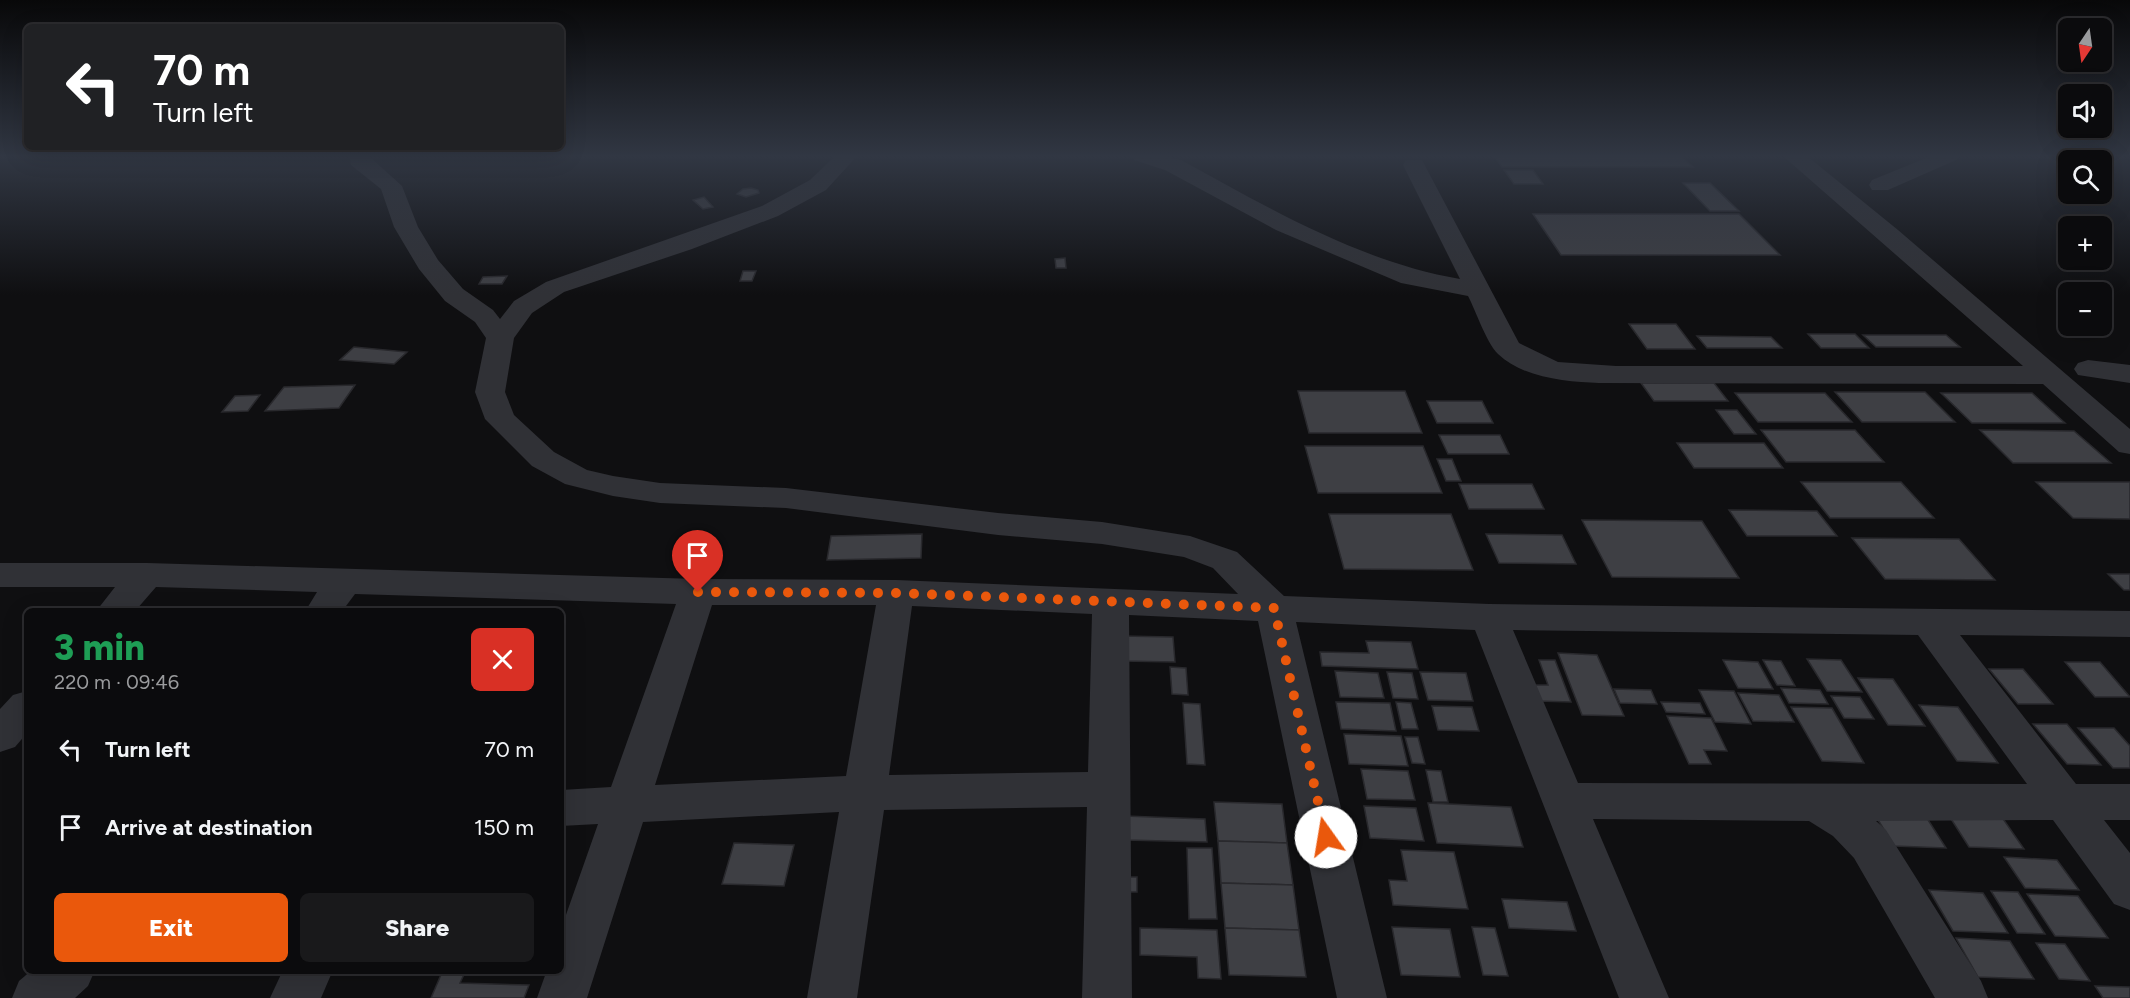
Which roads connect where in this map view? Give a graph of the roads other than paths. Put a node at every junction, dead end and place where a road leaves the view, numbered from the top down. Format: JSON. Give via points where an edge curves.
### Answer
{"nodes":[{"id":1,"x":397,"y":203,"type":"edge"},
{"id":2,"x":786,"y":203,"type":"edge"},
{"id":3,"x":1242,"y":203,"type":"edge"},
{"id":4,"x":1434,"y":203,"type":"edge"},
{"id":5,"x":1851,"y":203,"type":"edge"},
{"id":6,"x":1479,"y":290,"type":"junction"},
{"id":7,"x":500,"y":338,"type":"junction"},
{"id":8,"x":2088,"y":369,"type":"dead end"},
{"id":9,"x":2130,"y":374,"type":"edge"},
{"id":10,"x":2050,"y":375,"type":"junction"},
{"id":11,"x":2130,"y":445,"type":"edge"},
{"id":12,"x":0,"y":575,"type":"edge"},
{"id":13,"x":147,"y":575,"type":"junction"},
{"id":14,"x":345,"y":581,"type":"junction"},
{"id":15,"x":698,"y":592,"type":"junction"},
{"id":16,"x":896,"y":593,"type":"junction"},
{"id":17,"x":502,"y":598,"type":"edge"},
{"id":18,"x":1111,"y":601,"type":"junction"},
{"id":19,"x":117,"y":608,"type":"edge"},
{"id":20,"x":325,"y":608,"type":"edge"},
{"id":21,"x":1274,"y":608,"type":"junction"},
{"id":22,"x":1489,"y":617,"type":"junction"},
{"id":23,"x":1929,"y":622,"type":"junction"},
{"id":24,"x":2130,"y":624,"type":"edge"},
{"id":25,"x":24,"y":709,"type":"edge"},
{"id":26,"x":0,"y":736,"type":"edge"},
{"id":27,"x":1107,"y":789,"type":"junction"},
{"id":28,"x":864,"y":794,"type":"junction"},
{"id":29,"x":1563,"y":801,"type":"junction"},
{"id":30,"x":2063,"y":802,"type":"junction"},
{"id":31,"x":2130,"y":802,"type":"edge"},
{"id":32,"x":1816,"y":803,"type":"junction"},
{"id":33,"x":626,"y":806,"type":"junction"},
{"id":34,"x":564,"y":808,"type":"edge"},
{"id":35,"x":2130,"y":889,"type":"edge"},
{"id":36,"x":66,"y":974,"type":"edge"},
{"id":37,"x":307,"y":974,"type":"edge"},
{"id":38,"x":37,"y":998,"type":"edge"},
{"id":39,"x":295,"y":998,"type":"edge"},
{"id":40,"x":562,"y":998,"type":"edge"},
{"id":41,"x":832,"y":998,"type":"edge"},
{"id":42,"x":1107,"y":998,"type":"edge"},
{"id":43,"x":1362,"y":998,"type":"edge"},
{"id":44,"x":1644,"y":998,"type":"edge"},
{"id":45,"x":1963,"y":998,"type":"edge"}],
"edges":[{"from":1,"to":7,"type":"street","via":[[406,227],[428,264],[454,295],[484,316]]},
{"from":2,"to":7,"type":"street","via":[[683,244],[555,286],[523,307]]},
{"from":3,"to":6,"type":"street","via":[[1284,225],[1410,278]]},
{"from":4,"to":6,"type":"street"},
{"from":5,"to":10,"type":"street"},
{"from":6,"to":10,"type":"street","via":[[1508,348],[1547,370],[1574,375]]},
{"from":7,"to":21,"type":"street","via":[[490,392],[500,419],[543,459],[576,477],[660,493],[786,498],[1102,533],[1190,547],[1225,560]]},
{"from":8,"to":9,"type":"street"},
{"from":10,"to":11,"type":"street"},
{"from":12,"to":13,"type":"street"},
{"from":13,"to":14,"type":"street"},
{"from":13,"to":19,"type":"street"},
{"from":14,"to":17,"type":"street"},
{"from":14,"to":20,"type":"street"},
{"from":15,"to":16,"type":"street"},
{"from":15,"to":17,"type":"street"},
{"from":15,"to":33,"type":"street"},
{"from":16,"to":18,"type":"street"},
{"from":16,"to":28,"type":"street"},
{"from":18,"to":21,"type":"street"},
{"from":18,"to":27,"type":"street"},
{"from":21,"to":22,"type":"street"},
{"from":21,"to":43,"type":"street"},
{"from":22,"to":23,"type":"street"},
{"from":22,"to":29,"type":"street"},
{"from":23,"to":24,"type":"street"},
{"from":23,"to":30,"type":"street"},
{"from":25,"to":26,"type":"street"},
{"from":27,"to":28,"type":"street"},
{"from":27,"to":42,"type":"street"},
{"from":28,"to":33,"type":"street"},
{"from":28,"to":41,"type":"street"},
{"from":29,"to":32,"type":"street"},
{"from":29,"to":44,"type":"street"},
{"from":30,"to":31,"type":"street"},
{"from":30,"to":32,"type":"street"},
{"from":30,"to":35,"type":"street"},
{"from":32,"to":45,"type":"street","via":[[1849,823],[1870,844]]},
{"from":33,"to":34,"type":"street"},
{"from":33,"to":40,"type":"street"},
{"from":36,"to":38,"type":"street"},
{"from":37,"to":39,"type":"street"}]}
